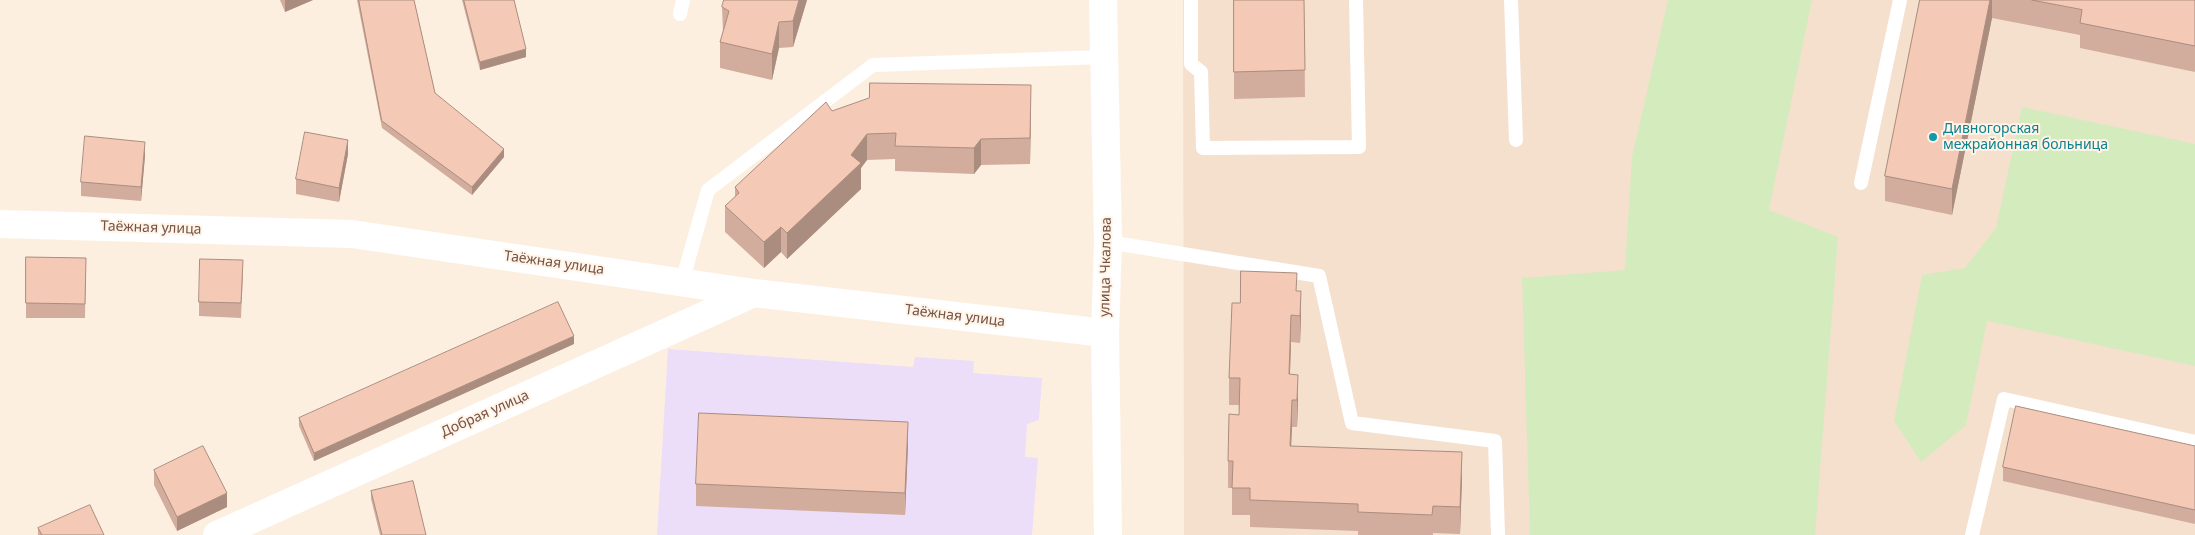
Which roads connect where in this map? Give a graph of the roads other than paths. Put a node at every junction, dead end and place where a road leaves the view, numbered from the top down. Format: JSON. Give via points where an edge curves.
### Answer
{"nodes":[{"id":1,"x":1103,"y":0,"type":"edge"},
{"id":2,"x":1191,"y":0,"type":"edge"},
{"id":3,"x":1356,"y":0,"type":"edge"},
{"id":4,"x":1511,"y":0,"type":"edge"},
{"id":5,"x":1900,"y":0,"type":"edge"},
{"id":6,"x":1104,"y":57,"type":"junction"},
{"id":7,"x":1516,"y":140,"type":"dead end"},
{"id":8,"x":1861,"y":183,"type":"dead end"},
{"id":9,"x":0,"y":224,"type":"edge"},
{"id":10,"x":1108,"y":242,"type":"junction"},
{"id":11,"x":682,"y":282,"type":"junction"},
{"id":12,"x":754,"y":292,"type":"junction"},
{"id":13,"x":1106,"y":333,"type":"junction"},
{"id":14,"x":2195,"y":442,"type":"edge"},
{"id":15,"x":217,"y":535,"type":"edge"},
{"id":16,"x":1108,"y":535,"type":"edge"},
{"id":17,"x":1498,"y":535,"type":"edge"},
{"id":18,"x":1972,"y":535,"type":"edge"}],
"edges":[{"from":1,"to":6,"type":"street","name":"улица Чкалова"},
{"from":2,"to":3,"type":"lane","via":[[1191,64],[1200,72],[1203,148],[1359,147]]},
{"from":4,"to":7,"type":"lane"},
{"from":5,"to":8,"type":"lane"},
{"from":6,"to":10,"type":"street","name":"улица Чкалова"},
{"from":6,"to":11,"type":"lane","via":[[873,65],[708,190]]},
{"from":9,"to":11,"type":"street","name":"Таёжная улица","via":[[352,234]]},
{"from":10,"to":13,"type":"street","name":"улица Чкалова"},
{"from":10,"to":17,"type":"lane","via":[[1319,276],[1352,423],[1495,441]]},
{"from":11,"to":12,"type":"street","name":"Таёжная улица"},
{"from":12,"to":13,"type":"street","name":"Таёжная улица"},
{"from":12,"to":15,"type":"street","name":"Добрая улица"},
{"from":13,"to":16,"type":"street","name":"улица Чкалова"},
{"from":14,"to":18,"type":"lane","via":[[2004,399]]}]}
